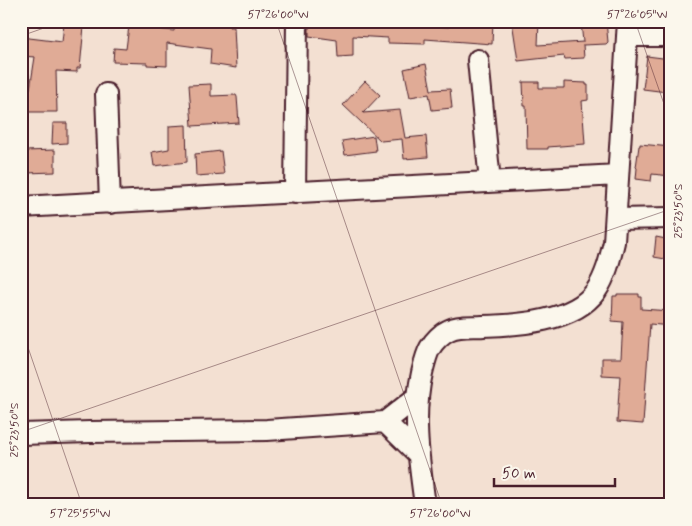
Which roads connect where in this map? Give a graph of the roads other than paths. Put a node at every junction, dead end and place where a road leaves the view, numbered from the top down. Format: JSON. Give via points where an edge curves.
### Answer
{"nodes":[{"id":1,"x":297,"y":21,"type":"edge"},
{"id":2,"x":627,"y":29,"type":"edge"},
{"id":3,"x":671,"y":36,"type":"edge"},
{"id":4,"x":478,"y":60,"type":"dead end"},
{"id":5,"x":106,"y":94,"type":"dead end"},
{"id":6,"x":618,"y":175,"type":"junction"},
{"id":7,"x":490,"y":182,"type":"junction"},
{"id":8,"x":295,"y":193,"type":"junction"},
{"id":9,"x":110,"y":203,"type":"junction"},
{"id":10,"x":21,"y":207,"type":"edge"},
{"id":11,"x":671,"y":218,"type":"edge"},
{"id":12,"x":616,"y":219,"type":"junction"},
{"id":13,"x":418,"y":396,"type":"junction"},
{"id":14,"x":385,"y":422,"type":"junction"},
{"id":15,"x":21,"y":434,"type":"edge"},
{"id":16,"x":418,"y":454,"type":"junction"},
{"id":17,"x":425,"y":505,"type":"edge"}],
"edges":[{"from":1,"to":8,"type":"street"},
{"from":2,"to":3,"type":"street"},
{"from":2,"to":6,"type":"street"},
{"from":4,"to":7,"type":"street"},
{"from":5,"to":9,"type":"street"},
{"from":6,"to":7,"type":"street"},
{"from":6,"to":12,"type":"street"},
{"from":7,"to":8,"type":"street"},
{"from":8,"to":9,"type":"street"},
{"from":9,"to":10,"type":"street"},
{"from":11,"to":12,"type":"street"},
{"from":12,"to":13,"type":"street","via":[[607,270],[595,293],[576,308],[552,319],[450,329],[431,347]]},
{"from":13,"to":14,"type":"street"},
{"from":13,"to":16,"type":"street"},
{"from":14,"to":15,"type":"street","via":[[267,430]]},
{"from":14,"to":16,"type":"street"},
{"from":16,"to":17,"type":"street"}]}
